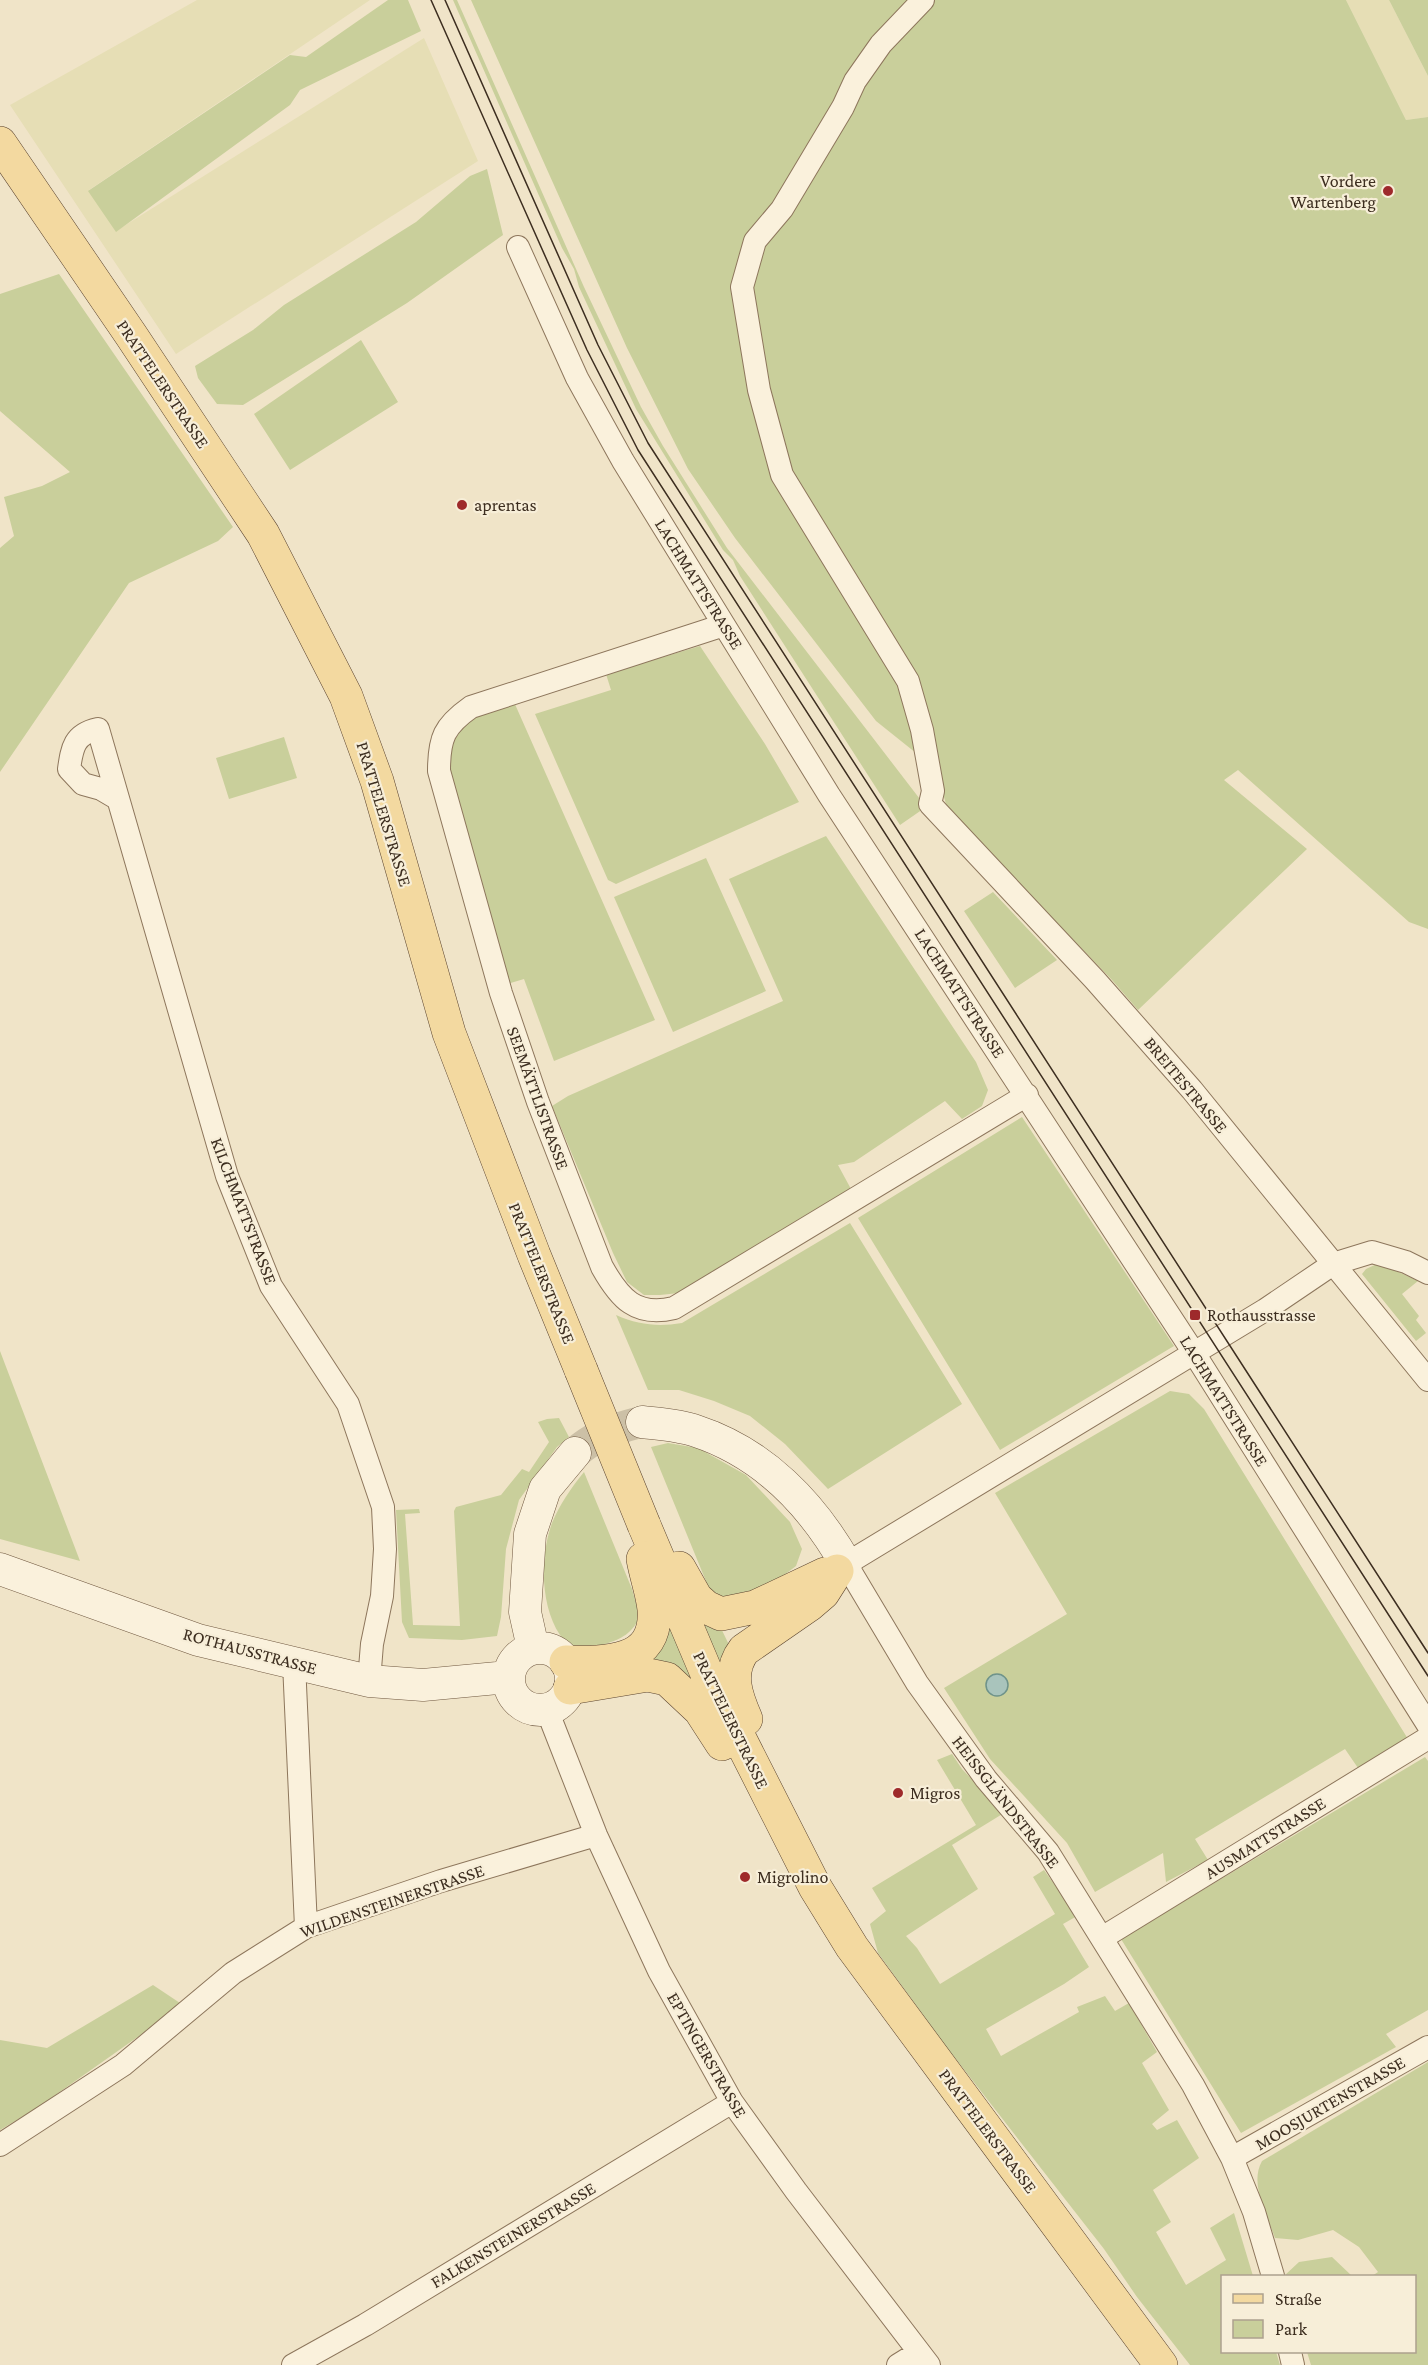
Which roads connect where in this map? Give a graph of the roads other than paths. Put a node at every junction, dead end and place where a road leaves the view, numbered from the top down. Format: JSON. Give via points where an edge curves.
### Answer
{"nodes":[{"id":1,"x":923,"y":0,"type":"edge"},
{"id":2,"x":0,"y":143,"type":"edge"},
{"id":3,"x":518,"y":248,"type":"dead end"},
{"id":4,"x":724,"y":625,"type":"junction"},
{"id":5,"x":118,"y":799,"type":"junction"},
{"id":6,"x":1027,"y":1095,"type":"junction"},
{"id":7,"x":1334,"y":1264,"type":"junction"},
{"id":8,"x":1428,"y":1273,"type":"edge"},
{"id":9,"x":1194,"y":1353,"type":"junction"},
{"id":10,"x":1428,"y":1380,"type":"edge"},
{"id":11,"x":642,"y":1422,"type":"tunnel mouth"},
{"id":12,"x":575,"y":1453,"type":"tunnel mouth"},
{"id":13,"x":644,"y":1525,"type":"junction"},
{"id":14,"x":842,"y":1567,"type":"junction"},
{"id":15,"x":0,"y":1569,"type":"edge"},
{"id":16,"x":532,"y":1648,"type":"junction"},
{"id":17,"x":294,"y":1663,"type":"junction"},
{"id":18,"x":568,"y":1675,"type":"junction"},
{"id":19,"x":508,"y":1677,"type":"junction"},
{"id":20,"x":369,"y":1681,"type":"junction"},
{"id":21,"x":547,"y":1710,"type":"junction"},
{"id":22,"x":1428,"y":1725,"type":"edge"},
{"id":23,"x":1428,"y":1738,"type":"edge"},
{"id":24,"x":596,"y":1835,"type":"junction"},
{"id":25,"x":815,"y":1887,"type":"junction"},
{"id":26,"x":306,"y":1927,"type":"junction"},
{"id":27,"x":1102,"y":1938,"type":"junction"},
{"id":28,"x":1428,"y":2047,"type":"edge"},
{"id":29,"x":732,"y":2102,"type":"junction"},
{"id":30,"x":0,"y":2145,"type":"edge"},
{"id":31,"x":1232,"y":2158,"type":"junction"},
{"id":32,"x":1272,"y":2275,"type":"edge"},
{"id":33,"x":924,"y":2359,"type":"edge"},
{"id":34,"x":293,"y":2365,"type":"edge"},
{"id":35,"x":898,"y":2365,"type":"edge"},
{"id":36,"x":1161,"y":2365,"type":"edge"}],
"edges":[{"from":1,"to":7,"type":"street","name":"BREITESTRASSE","via":[[881,44],[855,81],[782,209],[755,242],[742,287],[759,390],[782,475],[908,681],[926,750],[933,791],[930,804],[1192,1090]]},
{"from":2,"to":13,"type":"main road","name":"PRATTELERSTRASSE","bridge":true,"via":[[263,534],[346,696],[377,781],[449,1033]]},
{"from":3,"to":4,"type":"street","name":"LACHMATTSTRASSE","via":[[583,388]]},
{"from":4,"to":6,"type":"street","name":"LACHMATTSTRASSE","via":[[829,795]]},
{"from":4,"to":6,"type":"street","name":"SEEMÄTTLISTRASSE","via":[[471,707],[454,719],[443,735],[439,751],[439,771],[501,993],[538,1102],[613,1287],[640,1309],[658,1312],[674,1308]]},
{"from":5,"to":5,"type":"street","name":"KILCHMATTSTRASSE","via":[[98,729],[85,732],[72,747],[69,769],[82,784]]},
{"from":5,"to":20,"type":"street","name":"KILCHMATTSTRASSE","via":[[228,1176],[271,1286],[348,1404],[383,1508],[382,1596]]},
{"from":6,"to":9,"type":"street","name":"LACHMATTSTRASSE"},
{"from":7,"to":8,"type":"street","via":[[1372,1252]]},
{"from":7,"to":9,"type":"street"},
{"from":7,"to":10,"type":"street","name":"BREITESTRASSE"},
{"from":9,"to":14,"type":"street"},
{"from":9,"to":22,"type":"street","name":"LACHMATTSTRASSE"},
{"from":11,"to":14,"type":"street","name":"HEISSGLÄNDSTRASSE","via":[[694,1430],[757,1460],[792,1490],[832,1538]]},
{"from":12,"to":16,"type":"street","via":[[545,1489],[530,1534],[525,1612]]},
{"from":13,"to":14,"type":"main road","via":[[672,1557],[696,1598],[721,1614],[755,1607]]},
{"from":13,"to":18,"type":"main road","via":[[643,1561],[654,1610],[653,1631],[644,1647],[630,1656]]},
{"from":13,"to":25,"type":"main road","name":"PRATTELERSTRASSE","via":[[707,1674]]},
{"from":14,"to":25,"type":"main road","via":[[809,1605],[744,1650],[734,1682],[738,1701]]},
{"from":14,"to":27,"type":"street","name":"HEISSGLÄNDSTRASSE","via":[[917,1683],[986,1779],[1048,1852]]},
{"from":15,"to":17,"type":"street","name":"ROTHAUSSTRASSE","via":[[198,1640]]},
{"from":16,"to":18,"type":"street","via":[[552,1650]]},
{"from":16,"to":19,"type":"street","via":[[516,1659]]},
{"from":17,"to":20,"type":"street","name":"ROTHAUSSTRASSE"},
{"from":17,"to":26,"type":"street"},
{"from":18,"to":21,"type":"street","via":[[562,1702]]},
{"from":18,"to":25,"type":"main road","via":[[648,1675],[667,1679],[682,1691],[700,1710]]},
{"from":19,"to":20,"type":"street","name":"ROTHAUSSTRASSE","via":[[423,1685]]},
{"from":19,"to":21,"type":"street","via":[[513,1696],[520,1703]]},
{"from":21,"to":24,"type":"street","name":"EPTINGERSTRASSE"},
{"from":23,"to":27,"type":"street","name":"AUSMATTSTRASSE"},
{"from":24,"to":26,"type":"street","name":"WILDENSTEINERSTRASSE","via":[[441,1881]]},
{"from":24,"to":29,"type":"street","name":"EPTINGERSTRASSE","via":[[659,1971]]},
{"from":25,"to":36,"type":"main road","name":"PRATTELERSTRASSE","via":[[852,1947]]},
{"from":26,"to":30,"type":"street","name":"WILDENSTEINERSTRASSE","via":[[233,1973],[123,2065]]},
{"from":27,"to":31,"type":"street","name":"HEISSGLÄNDSTRASSE","via":[[1193,2085]]},
{"from":28,"to":31,"type":"street","name":"MOOSJURTENSTRASSE"},
{"from":29,"to":33,"type":"street","name":"EPTINGERSTRASSE"},
{"from":29,"to":34,"type":"street","name":"FALKENSTEINERSTRASSE"},
{"from":31,"to":32,"type":"street","name":"HEISSGLÄNDSTRASSE","via":[[1254,2212]]},
{"from":33,"to":35,"type":"street"}]}
